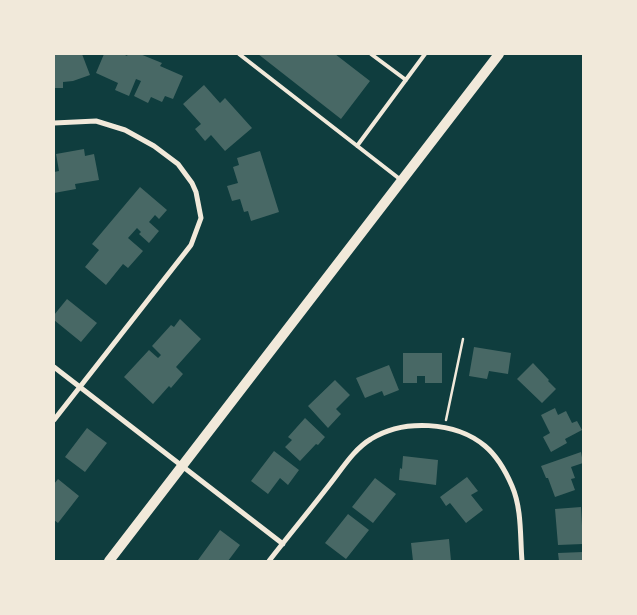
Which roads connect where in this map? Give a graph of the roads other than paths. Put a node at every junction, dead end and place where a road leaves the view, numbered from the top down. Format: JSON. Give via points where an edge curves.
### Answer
{"nodes":[{"id":1,"x":239,"y":54,"type":"edge"},
{"id":2,"x":371,"y":54,"type":"edge"},
{"id":3,"x":425,"y":54,"type":"edge"},
{"id":4,"x":498,"y":54,"type":"edge"},
{"id":5,"x":406,"y":80,"type":"junction"},
{"id":6,"x":54,"y":123,"type":"edge"},
{"id":7,"x":357,"y":146,"type":"junction"},
{"id":8,"x":402,"y":180,"type":"junction"},
{"id":9,"x":54,"y":367,"type":"edge"},
{"id":10,"x":80,"y":387,"type":"junction"},
{"id":11,"x":54,"y":420,"type":"edge"},
{"id":12,"x":182,"y":466,"type":"junction"},
{"id":13,"x":283,"y":544,"type":"junction"},
{"id":14,"x":109,"y":561,"type":"edge"},
{"id":15,"x":269,"y":561,"type":"edge"},
{"id":16,"x":522,"y":561,"type":"edge"}],
"edges":[{"from":1,"to":7,"type":"lane"},
{"from":2,"to":5,"type":"lane"},
{"from":3,"to":5,"type":"lane"},
{"from":4,"to":8,"type":"main road"},
{"from":5,"to":7,"type":"lane"},
{"from":6,"to":10,"type":"street","via":[[96,122],[124,130],[154,146],[178,164],[192,183],[201,218],[184,254]]},
{"from":7,"to":8,"type":"lane"},
{"from":8,"to":12,"type":"main road"},
{"from":9,"to":10,"type":"street"},
{"from":10,"to":11,"type":"street"},
{"from":10,"to":12,"type":"street"},
{"from":12,"to":13,"type":"street"},
{"from":12,"to":14,"type":"main road"},
{"from":13,"to":15,"type":"street"},
{"from":13,"to":16,"type":"street","via":[[349,460],[370,440],[402,428],[437,426],[470,436],[496,457],[513,488]]}]}
